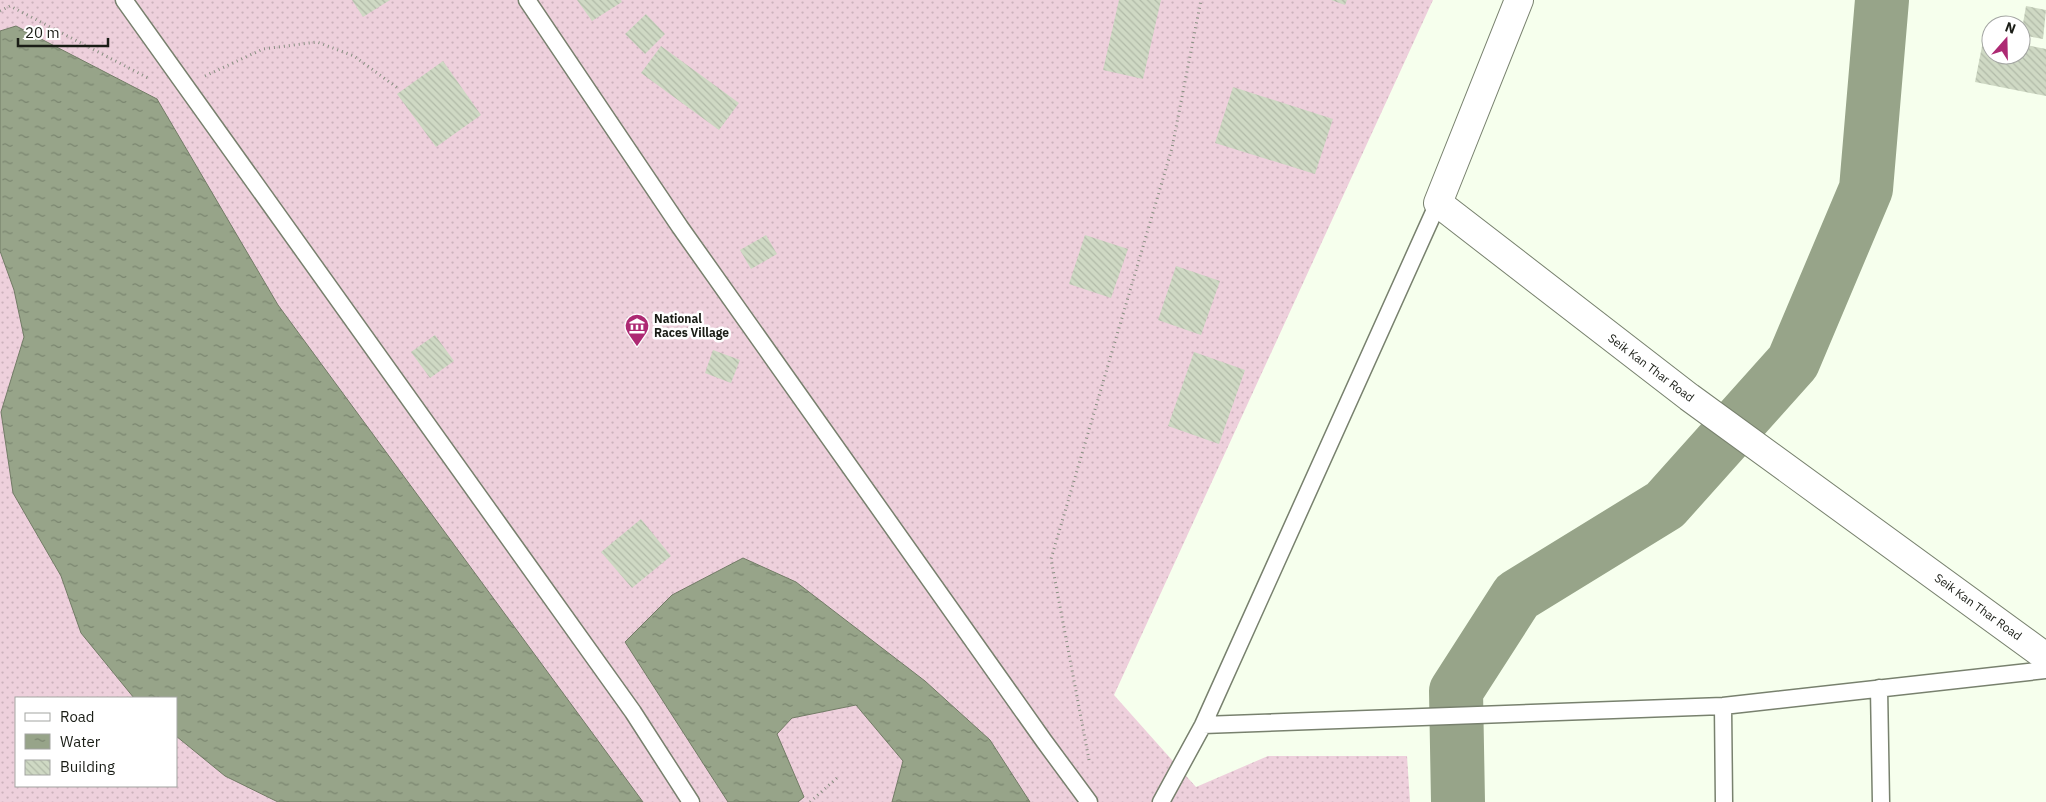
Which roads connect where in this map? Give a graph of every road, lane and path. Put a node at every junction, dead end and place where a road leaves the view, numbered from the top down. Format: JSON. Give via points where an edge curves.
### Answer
{"nodes":[{"id":1,"x":124,"y":0,"type":"edge"},
{"id":2,"x":527,"y":0,"type":"edge"},
{"id":3,"x":1201,"y":0,"type":"edge"},
{"id":4,"x":1519,"y":0,"type":"edge"},
{"id":5,"x":0,"y":11,"type":"edge"},
{"id":6,"x":185,"y":85,"type":"junction"},
{"id":7,"x":399,"y":89,"type":"dead end"},
{"id":8,"x":1438,"y":204,"type":"junction"},
{"id":9,"x":2046,"y":657,"type":"edge"},
{"id":10,"x":2046,"y":670,"type":"edge"},
{"id":11,"x":1879,"y":688,"type":"junction"},
{"id":12,"x":1723,"y":706,"type":"junction"},
{"id":13,"x":1203,"y":725,"type":"junction"},
{"id":14,"x":1090,"y":763,"type":"dead end"},
{"id":15,"x":837,"y":778,"type":"dead end"},
{"id":16,"x":691,"y":802,"type":"edge"},
{"id":17,"x":810,"y":802,"type":"edge"},
{"id":18,"x":1089,"y":802,"type":"edge"},
{"id":19,"x":1161,"y":802,"type":"edge"},
{"id":20,"x":1724,"y":802,"type":"edge"},
{"id":21,"x":1881,"y":802,"type":"edge"}],
"edges":[{"from":1,"to":6,"type":"lane"},
{"from":2,"to":18,"type":"lane","via":[[680,227]]},
{"from":3,"to":14,"type":"path","via":[[1172,148],[1051,559]]},
{"from":4,"to":8,"type":"street"},
{"from":5,"to":6,"type":"path","via":[[10,6],[163,86]]},
{"from":6,"to":7,"type":"path","via":[[263,49],[317,42],[354,56]]},
{"from":6,"to":16,"type":"lane","via":[[633,712]]},
{"from":8,"to":9,"type":"street","name":"Seik Kan Thar Road","via":[[1689,397]]},
{"from":8,"to":13,"type":"lane"},
{"from":10,"to":11,"type":"lane"},
{"from":11,"to":12,"type":"lane"},
{"from":11,"to":21,"type":"lane"},
{"from":12,"to":13,"type":"lane"},
{"from":12,"to":20,"type":"lane"},
{"from":13,"to":19,"type":"lane"},
{"from":15,"to":17,"type":"path"}]}
